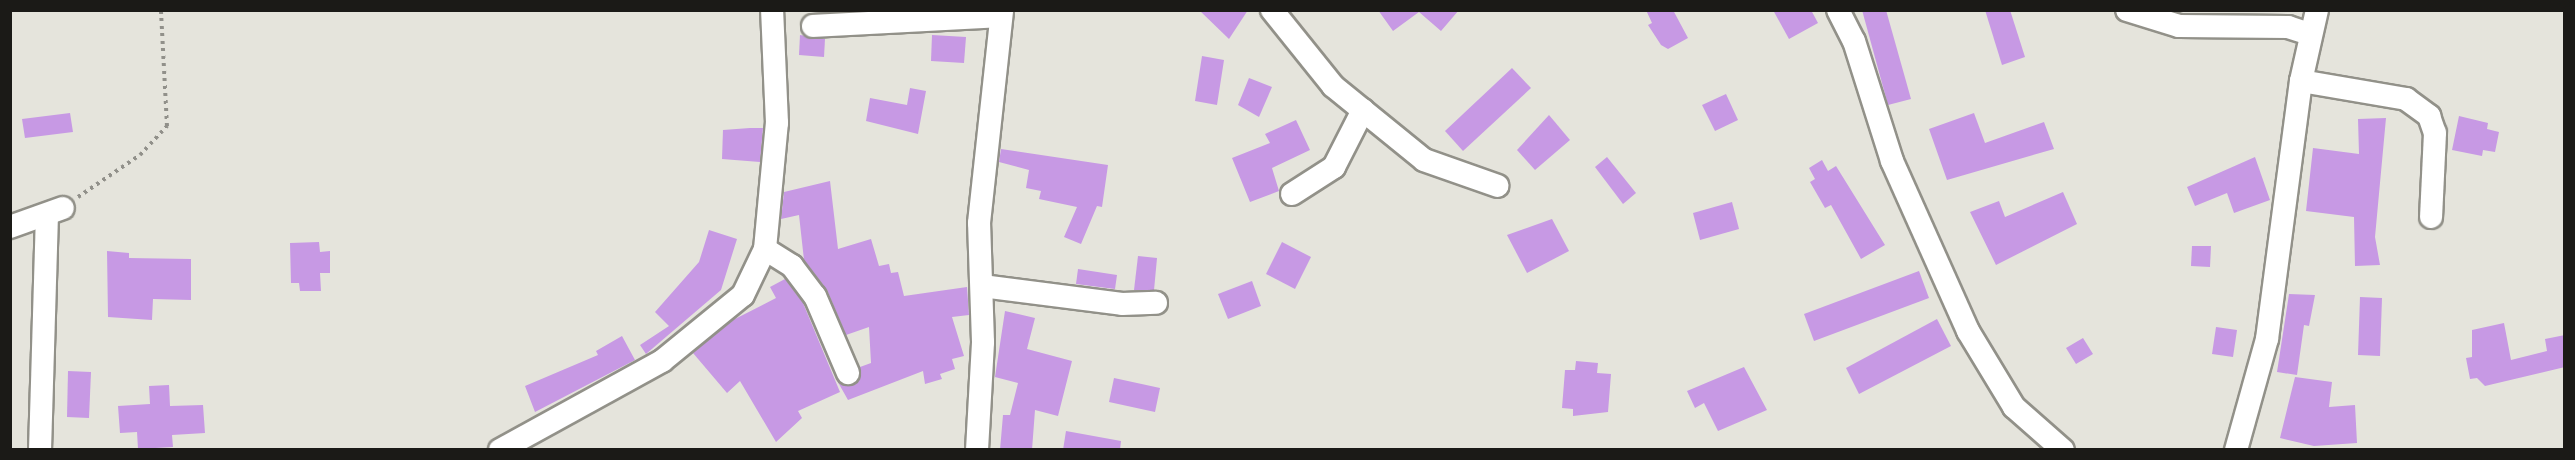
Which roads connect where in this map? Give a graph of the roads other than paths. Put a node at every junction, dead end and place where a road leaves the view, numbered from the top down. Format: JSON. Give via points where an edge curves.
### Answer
{"nodes":[{"id":1,"x":772,"y":10,"type":"edge"},
{"id":2,"x":1272,"y":10,"type":"edge"},
{"id":3,"x":1838,"y":10,"type":"edge"},
{"id":4,"x":2127,"y":10,"type":"edge"},
{"id":5,"x":2317,"y":10,"type":"edge"},
{"id":6,"x":1002,"y":14,"type":"edge"},
{"id":7,"x":813,"y":26,"type":"dead end"},
{"id":8,"x":2310,"y":34,"type":"junction"},
{"id":9,"x":2301,"y":81,"type":"junction"},
{"id":10,"x":1362,"y":110,"type":"junction"},
{"id":11,"x":1498,"y":186,"type":"dead end"},
{"id":12,"x":1292,"y":194,"type":"dead end"},
{"id":13,"x":2431,"y":218,"type":"dead end"},
{"id":14,"x":10,"y":227,"type":"edge"},
{"id":15,"x":765,"y":249,"type":"junction"},
{"id":16,"x":982,"y":286,"type":"junction"},
{"id":17,"x":1155,"y":303,"type":"dead end"},
{"id":18,"x":848,"y":373,"type":"dead end"},
{"id":19,"x":40,"y":450,"type":"edge"},
{"id":20,"x":500,"y":450,"type":"edge"},
{"id":21,"x":977,"y":450,"type":"edge"},
{"id":22,"x":2063,"y":450,"type":"edge"},
{"id":23,"x":2236,"y":450,"type":"edge"}],
"edges":[{"from":1,"to":15,"type":"street","via":[[777,123]]},
{"from":2,"to":10,"type":"street","via":[[1333,86]]},
{"from":3,"to":22,"type":"street","via":[[1854,41],[1892,161],[1968,331],[2014,407]]},
{"from":4,"to":8,"type":"street","via":[[2179,26],[2288,27]]},
{"from":5,"to":8,"type":"street"},
{"from":6,"to":7,"type":"street"},
{"from":6,"to":16,"type":"street","via":[[979,223]]},
{"from":8,"to":9,"type":"street"},
{"from":9,"to":13,"type":"street","via":[[2406,99],[2429,116],[2435,133]]},
{"from":9,"to":23,"type":"street","via":[[2276,294],[2257,391]]},
{"from":10,"to":11,"type":"street","via":[[1424,160]]},
{"from":10,"to":12,"type":"street","via":[[1334,167]]},
{"from":14,"to":19,"type":"street","via":[[55,212]]},
{"from":15,"to":18,"type":"street","via":[[792,266],[815,297]]},
{"from":15,"to":20,"type":"street","via":[[734,307],[662,361]]},
{"from":16,"to":17,"type":"street"},
{"from":16,"to":21,"type":"street"}]}
